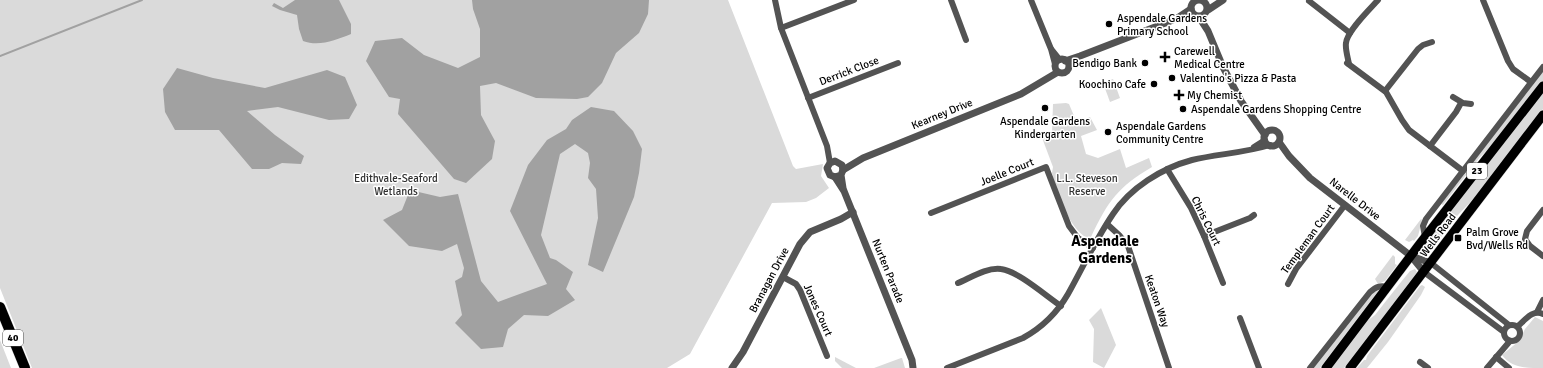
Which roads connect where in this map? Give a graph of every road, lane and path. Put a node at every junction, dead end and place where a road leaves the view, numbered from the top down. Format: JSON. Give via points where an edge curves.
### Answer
{"nodes":[{"id":1,"x":775,"y":0,"type":"edge"},
{"id":2,"x":854,"y":0,"type":"edge"},
{"id":3,"x":951,"y":0,"type":"edge"},
{"id":4,"x":1031,"y":0,"type":"edge"},
{"id":5,"x":1197,"y":0,"type":"edge"},
{"id":6,"x":1222,"y":0,"type":"edge"},
{"id":7,"x":1378,"y":0,"type":"edge"},
{"id":8,"x":1483,"y":0,"type":"edge"},
{"id":9,"x":1308,"y":2,"type":"edge"},
{"id":10,"x":1200,"y":11,"type":"junction"},
{"id":11,"x":781,"y":28,"type":"junction"},
{"id":12,"x":1350,"y":33,"type":"junction"},
{"id":13,"x":966,"y":40,"type":"dead end"},
{"id":14,"x":1432,"y":42,"type":"dead end"},
{"id":15,"x":898,"y":63,"type":"dead end"},
{"id":16,"x":1060,"y":65,"type":"junction"},
{"id":17,"x":1543,"y":67,"type":"edge"},
{"id":18,"x":1531,"y":82,"type":"junction"},
{"id":19,"x":1543,"y":86,"type":"edge"},
{"id":20,"x":1385,"y":91,"type":"junction"},
{"id":21,"x":1453,"y":97,"type":"dead end"},
{"id":22,"x":808,"y":98,"type":"junction"},
{"id":23,"x":1461,"y":103,"type":"junction"},
{"id":24,"x":1471,"y":104,"type":"dead end"},
{"id":25,"x":1543,"y":115,"type":"edge"},
{"id":26,"x":1271,"y":140,"type":"junction"},
{"id":27,"x":827,"y":146,"type":"junction"},
{"id":28,"x":1430,"y":146,"type":"junction"},
{"id":29,"x":830,"y":163,"type":"junction"},
{"id":30,"x":839,"y":169,"type":"junction"},
{"id":31,"x":1167,"y":169,"type":"junction"},
{"id":32,"x":1463,"y":171,"type":"junction"},
{"id":33,"x":1345,"y":205,"type":"junction"},
{"id":34,"x":1543,"y":210,"type":"edge"},
{"id":35,"x":931,"y":213,"type":"dead end"},
{"id":36,"x":853,"y":214,"type":"junction"},
{"id":37,"x":1254,"y":215,"type":"dead end"},
{"id":38,"x":1107,"y":224,"type":"junction"},
{"id":39,"x":1204,"y":236,"type":"junction"},
{"id":40,"x":1425,"y":237,"type":"junction"},
{"id":41,"x":1093,"y":248,"type":"junction"},
{"id":42,"x":1410,"y":256,"type":"junction"},
{"id":43,"x":1543,"y":256,"type":"edge"},
{"id":44,"x":1431,"y":263,"type":"junction"},
{"id":45,"x":1424,"y":272,"type":"junction"},
{"id":46,"x":783,"y":276,"type":"junction"},
{"id":47,"x":958,"y":283,"type":"dead end"},
{"id":48,"x":1223,"y":283,"type":"dead end"},
{"id":49,"x":1288,"y":284,"type":"dead end"},
{"id":50,"x":1458,"y":285,"type":"junction"},
{"id":51,"x":1387,"y":287,"type":"junction"},
{"id":52,"x":1452,"y":294,"type":"junction"},
{"id":53,"x":1543,"y":300,"type":"edge"},
{"id":54,"x":1483,"y":304,"type":"junction"},
{"id":55,"x":1061,"y":306,"type":"junction"},
{"id":56,"x":0,"y":307,"type":"edge"},
{"id":57,"x":1477,"y":313,"type":"junction"},
{"id":58,"x":1540,"y":313,"type":"edge"},
{"id":59,"x":1240,"y":318,"type":"dead end"},
{"id":60,"x":1509,"y":325,"type":"junction"},
{"id":61,"x":1519,"y":329,"type":"junction"},
{"id":62,"x":1504,"y":332,"type":"junction"},
{"id":63,"x":1508,"y":340,"type":"junction"},
{"id":64,"x":827,"y":356,"type":"dead end"},
{"id":65,"x":1496,"y":357,"type":"junction"},
{"id":66,"x":1420,"y":362,"type":"dead end"},
{"id":67,"x":912,"y":364,"type":"edge"},
{"id":68,"x":735,"y":367,"type":"edge"},
{"id":69,"x":25,"y":368,"type":"edge"},
{"id":70,"x":918,"y":368,"type":"edge"},
{"id":71,"x":947,"y":368,"type":"edge"},
{"id":72,"x":1169,"y":368,"type":"edge"},
{"id":73,"x":1259,"y":368,"type":"edge"},
{"id":74,"x":1310,"y":368,"type":"edge"},
{"id":75,"x":1326,"y":368,"type":"edge"},
{"id":76,"x":1350,"y":368,"type":"edge"},
{"id":77,"x":1428,"y":368,"type":"edge"},
{"id":78,"x":1487,"y":368,"type":"edge"},
{"id":79,"x":1509,"y":368,"type":"edge"}],
"edges":[{"from":1,"to":11,"type":"street","name":"Nurten Parade"},
{"from":2,"to":11,"type":"street"},
{"from":3,"to":13,"type":"street"},
{"from":4,"to":16,"type":"street"},
{"from":5,"to":10,"type":"street"},
{"from":5,"to":10,"type":"street","via":[[1192,4]]},
{"from":6,"to":10,"type":"street","name":"Kearney Drive"},
{"from":7,"to":12,"type":"street"},
{"from":8,"to":18,"type":"street","via":[[1508,61],[1513,69]]},
{"from":9,"to":12,"type":"street"},
{"from":10,"to":16,"type":"street","name":"Kearney Drive"},
{"from":10,"to":26,"type":"street","name":"Narelle Drive","via":[[1222,67],[1241,101]]},
{"from":11,"to":22,"type":"street","name":"Nurten Parade"},
{"from":12,"to":20,"type":"street","via":[[1346,45],[1348,64]]},
{"from":14,"to":20,"type":"street","via":[[1419,48]]},
{"from":15,"to":22,"type":"street","name":"Derrick Close"},
{"from":16,"to":30,"type":"street","name":"Kearney Drive","via":[[1021,94]]},
{"from":17,"to":18,"type":"street","name":"Wells Road"},
{"from":18,"to":32,"type":"street","name":"Wells Road"},
{"from":19,"to":40,"type":"main road","name":"Wells Road","number":"23"},
{"from":20,"to":28,"type":"street","via":[[1409,130]]},
{"from":21,"to":23,"type":"street"},
{"from":22,"to":27,"type":"street","name":"Nurten Parade"},
{"from":23,"to":24,"type":"street"},
{"from":23,"to":28,"type":"street"},
{"from":25,"to":44,"type":"main road","name":"Wells Road","number":"23"},
{"from":26,"to":31,"type":"street","via":[[1250,149],[1191,160]]},
{"from":26,"to":33,"type":"street","name":"Narelle Drive","via":[[1310,178]]},
{"from":27,"to":29,"type":"street","name":"Nurten Parade"},
{"from":27,"to":30,"type":"street","name":"Nurten Parade"},
{"from":28,"to":32,"type":"street"},
{"from":29,"to":30,"type":"street","name":"Kearney Drive"},
{"from":29,"to":30,"type":"street","via":[[828,173]]},
{"from":30,"to":36,"type":"street","name":"Nurten Parade"},
{"from":31,"to":38,"type":"street","via":[[1130,193]]},
{"from":31,"to":39,"type":"street","name":"Chris Court","via":[[1191,208]]},
{"from":32,"to":40,"type":"street","name":"Wells Road","via":[[1424,222]]},
{"from":33,"to":42,"type":"street","name":"Narelle Drive"},
{"from":33,"to":49,"type":"street","name":"Templeman Court","via":[[1296,269]]},
{"from":34,"to":43,"type":"street","via":[[1527,231],[1525,239]]},
{"from":35,"to":41,"type":"street","name":"Joelle Court","via":[[1046,167],[1069,226],[1078,238]]},
{"from":36,"to":46,"type":"street","name":"Branagan Drive","via":[[810,232],[800,244]]},
{"from":36,"to":67,"type":"street","name":"Nurten Parade"},
{"from":37,"to":39,"type":"street"},
{"from":38,"to":41,"type":"street"},
{"from":38,"to":72,"type":"street","name":"Keaton Way","via":[[1128,246]]},
{"from":39,"to":48,"type":"street","name":"Chris Court"},
{"from":40,"to":42,"type":"main road","name":"Wells Road","number":"23"},
{"from":41,"to":55,"type":"street"},
{"from":42,"to":44,"type":"street","name":"Narelle Drive"},
{"from":42,"to":45,"type":"street","name":"Narelle Drive"},
{"from":42,"to":51,"type":"main road","name":"Wells Road","number":"23"},
{"from":44,"to":45,"type":"main road","name":"Wells Road","number":"23"},
{"from":44,"to":50,"type":"street"},
{"from":45,"to":52,"type":"street"},
{"from":45,"to":76,"type":"main road","name":"Wells Road","number":"23"},
{"from":46,"to":64,"type":"street","name":"Jones Court","via":[[796,284],[800,290]]},
{"from":46,"to":68,"type":"street","name":"Branagan Drive"},
{"from":47,"to":55,"type":"street","via":[[984,272],[1001,269],[1015,273]]},
{"from":50,"to":52,"type":"street"},
{"from":50,"to":54,"type":"street"},
{"from":51,"to":74,"type":"street","via":[[1377,287],[1370,292]]},
{"from":51,"to":75,"type":"main road","name":"Wells Road","number":"23"},
{"from":52,"to":57,"type":"street"},
{"from":53,"to":58,"type":"street"},
{"from":54,"to":57,"type":"street"},
{"from":54,"to":60,"type":"street"},
{"from":55,"to":71,"type":"street","via":[[1048,320],[1023,338]]},
{"from":56,"to":69,"type":"highway","number":"40"},
{"from":57,"to":62,"type":"street"},
{"from":58,"to":61,"type":"street","via":[[1533,313]]},
{"from":59,"to":73,"type":"street"},
{"from":60,"to":61,"type":"street"},
{"from":60,"to":62,"type":"street"},
{"from":61,"to":63,"type":"street","via":[[1518,339]]},
{"from":62,"to":63,"type":"street"},
{"from":63,"to":65,"type":"street"},
{"from":65,"to":78,"type":"street"},
{"from":65,"to":79,"type":"street"},
{"from":66,"to":77,"type":"street"},
{"from":67,"to":70,"type":"street","name":"Nurten Parade"}]}
